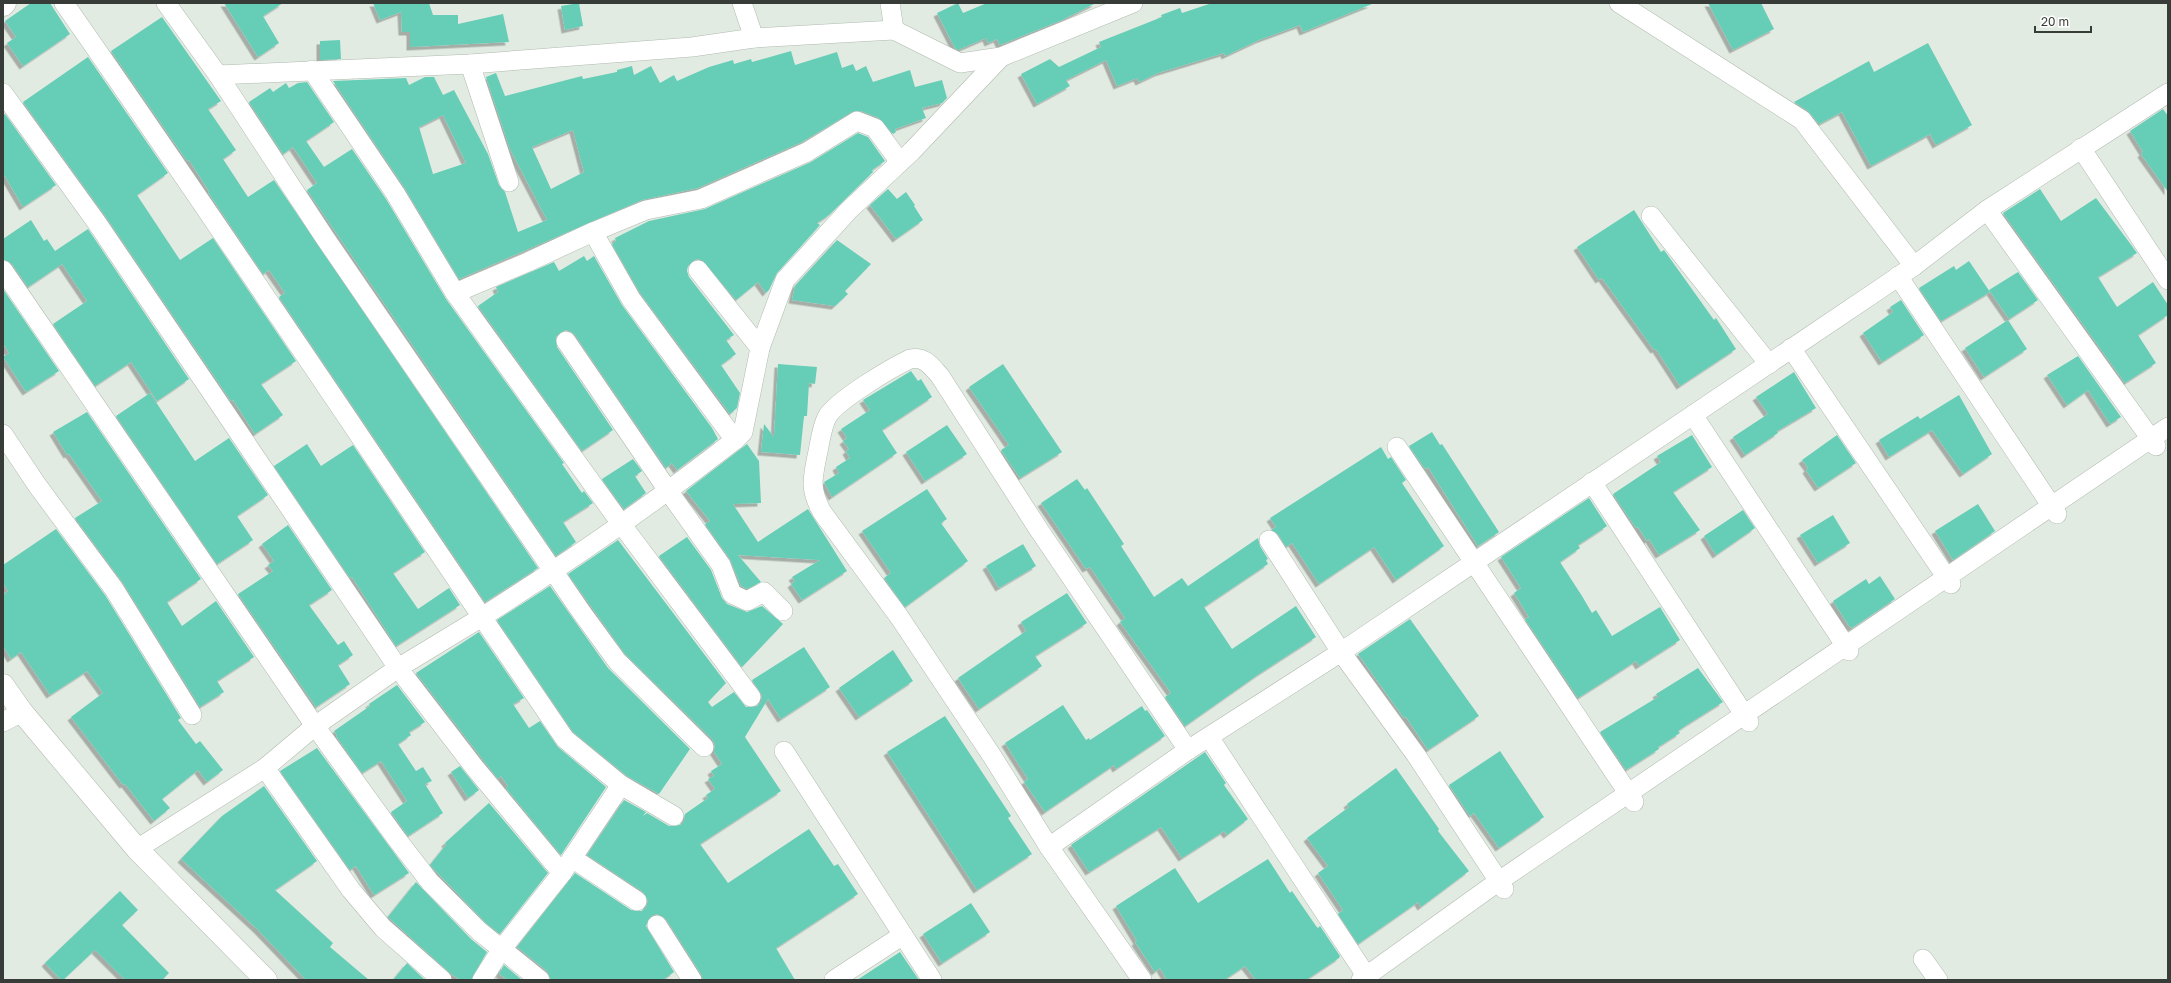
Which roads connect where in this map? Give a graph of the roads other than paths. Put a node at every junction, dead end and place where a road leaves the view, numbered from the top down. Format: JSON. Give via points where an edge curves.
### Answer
{"nodes":[{"id":1,"x":64,"y":3,"type":"edge"},
{"id":2,"x":166,"y":3,"type":"edge"},
{"id":3,"x":742,"y":3,"type":"edge"},
{"id":4,"x":890,"y":3,"type":"edge"},
{"id":5,"x":1133,"y":3,"type":"edge"},
{"id":6,"x":1619,"y":3,"type":"edge"},
{"id":7,"x":894,"y":30,"type":"junction"},
{"id":8,"x":754,"y":38,"type":"junction"},
{"id":9,"x":1001,"y":57,"type":"junction"},
{"id":10,"x":470,"y":64,"type":"junction"},
{"id":11,"x":312,"y":70,"type":"junction"},
{"id":12,"x":218,"y":75,"type":"junction"},
{"id":13,"x":3,"y":93,"type":"edge"},
{"id":14,"x":2167,"y":95,"type":"edge"},
{"id":15,"x":2081,"y":148,"type":"junction"},
{"id":16,"x":900,"y":162,"type":"junction"},
{"id":17,"x":509,"y":182,"type":"dead end"},
{"id":18,"x":1987,"y":210,"type":"junction"},
{"id":19,"x":1651,"y":216,"type":"dead end"},
{"id":20,"x":593,"y":232,"type":"junction"},
{"id":21,"x":1914,"y":266,"type":"junction"},
{"id":22,"x":3,"y":270,"type":"edge"},
{"id":23,"x":698,"y":270,"type":"dead end"},
{"id":24,"x":1898,"y":276,"type":"junction"},
{"id":25,"x":2168,"y":280,"type":"edge"},
{"id":26,"x":455,"y":293,"type":"junction"},
{"id":27,"x":566,"y":341,"type":"dead end"},
{"id":28,"x":760,"y":348,"type":"junction"},
{"id":29,"x":1792,"y":348,"type":"junction"},
{"id":30,"x":1769,"y":364,"type":"junction"},
{"id":31,"x":1693,"y":415,"type":"junction"},
{"id":32,"x":2168,"y":427,"type":"edge"},
{"id":33,"x":3,"y":434,"type":"edge"},
{"id":34,"x":735,"y":440,"type":"junction"},
{"id":35,"x":2158,"y":441,"type":"edge"},
{"id":36,"x":1397,"y":447,"type":"dead end"},
{"id":37,"x":1592,"y":482,"type":"junction"},
{"id":38,"x":668,"y":492,"type":"junction"},
{"id":39,"x":2055,"y":510,"type":"junction"},
{"id":40,"x":622,"y":524,"type":"junction"},
{"id":41,"x":1269,"y":540,"type":"dead end"},
{"id":42,"x":1474,"y":561,"type":"junction"},
{"id":43,"x":554,"y":571,"type":"junction"},
{"id":44,"x":1949,"y":581,"type":"junction"},
{"id":45,"x":783,"y":611,"type":"dead end"},
{"id":46,"x":482,"y":616,"type":"junction"},
{"id":47,"x":1847,"y":648,"type":"junction"},
{"id":48,"x":1341,"y":652,"type":"junction"},
{"id":49,"x":398,"y":668,"type":"junction"},
{"id":50,"x":3,"y":685,"type":"edge"},
{"id":51,"x":751,"y":697,"type":"dead end"},
{"id":52,"x":22,"y":712,"type":"junction"},
{"id":53,"x":192,"y":714,"type":"dead end"},
{"id":54,"x":1746,"y":718,"type":"junction"},
{"id":55,"x":3,"y":722,"type":"edge"},
{"id":56,"x":315,"y":726,"type":"junction"},
{"id":57,"x":1209,"y":737,"type":"junction"},
{"id":58,"x":704,"y":747,"type":"dead end"},
{"id":59,"x":1188,"y":750,"type":"junction"},
{"id":60,"x":784,"y":751,"type":"dead end"},
{"id":61,"x":265,"y":768,"type":"junction"},
{"id":62,"x":621,"y":785,"type":"junction"},
{"id":63,"x":1632,"y":798,"type":"junction"},
{"id":64,"x":674,"y":816,"type":"dead end"},
{"id":65,"x":1049,"y":847,"type":"junction"},
{"id":66,"x":137,"y":849,"type":"junction"},
{"id":67,"x":567,"y":865,"type":"junction"},
{"id":68,"x":1501,"y":885,"type":"junction"},
{"id":69,"x":637,"y":901,"type":"dead end"},
{"id":70,"x":657,"y":925,"type":"dead end"},
{"id":71,"x":903,"y":935,"type":"junction"},
{"id":72,"x":501,"y":950,"type":"junction"},
{"id":73,"x":1923,"y":959,"type":"dead end"},
{"id":74,"x":1367,"y":979,"type":"edge"},
{"id":75,"x":266,"y":980,"type":"edge"},
{"id":76,"x":442,"y":980,"type":"edge"},
{"id":77,"x":482,"y":980,"type":"edge"},
{"id":78,"x":540,"y":980,"type":"edge"},
{"id":79,"x":692,"y":980,"type":"edge"},
{"id":80,"x":834,"y":980,"type":"edge"},
{"id":81,"x":932,"y":980,"type":"edge"},
{"id":82,"x":1142,"y":980,"type":"edge"},
{"id":83,"x":1938,"y":980,"type":"edge"}],
"edges":[{"from":1,"to":46,"type":"street","via":[[165,147]]},
{"from":2,"to":12,"type":"street"},
{"from":3,"to":8,"type":"street"},
{"from":4,"to":7,"type":"street"},
{"from":5,"to":9,"type":"street"},
{"from":6,"to":21,"type":"street","via":[[1802,120]]},
{"from":7,"to":8,"type":"street"},
{"from":7,"to":9,"type":"street","via":[[960,63]]},
{"from":8,"to":10,"type":"street","via":[[692,47]]},
{"from":9,"to":16,"type":"street"},
{"from":10,"to":11,"type":"street"},
{"from":10,"to":17,"type":"street"},
{"from":11,"to":12,"type":"street"},
{"from":11,"to":26,"type":"street","via":[[395,193]]},
{"from":12,"to":43,"type":"street","via":[[325,238]]},
{"from":13,"to":49,"type":"street","via":[[97,223]]},
{"from":14,"to":15,"type":"street"},
{"from":15,"to":18,"type":"street"},
{"from":15,"to":25,"type":"street"},
{"from":16,"to":20,"type":"street","via":[[875,128],[857,121],[807,152],[701,199],[646,210]]},
{"from":16,"to":28,"type":"street","via":[[849,210],[785,280]]},
{"from":18,"to":21,"type":"street"},
{"from":18,"to":35,"type":"street"},
{"from":19,"to":30,"type":"street"},
{"from":20,"to":26,"type":"street"},
{"from":20,"to":34,"type":"street","via":[[631,299]]},
{"from":21,"to":24,"type":"street"},
{"from":22,"to":56,"type":"street"},
{"from":23,"to":28,"type":"street"},
{"from":24,"to":29,"type":"street"},
{"from":24,"to":39,"type":"street"},
{"from":26,"to":40,"type":"street"},
{"from":27,"to":38,"type":"street"},
{"from":28,"to":34,"type":"street","via":[[743,432]]},
{"from":29,"to":30,"type":"street"},
{"from":29,"to":44,"type":"street"},
{"from":30,"to":31,"type":"street"},
{"from":31,"to":37,"type":"street"},
{"from":31,"to":47,"type":"street"},
{"from":32,"to":35,"type":"street"},
{"from":33,"to":53,"type":"street","via":[[37,485],[114,589]]},
{"from":34,"to":38,"type":"street"},
{"from":35,"to":39,"type":"street"},
{"from":36,"to":42,"type":"street"},
{"from":37,"to":42,"type":"street"},
{"from":37,"to":54,"type":"street"},
{"from":38,"to":40,"type":"street"},
{"from":38,"to":45,"type":"street","via":[[721,565],[732,594],[747,601],[764,592]]},
{"from":39,"to":44,"type":"street"},
{"from":40,"to":43,"type":"street"},
{"from":40,"to":51,"type":"street"},
{"from":41,"to":48,"type":"street"},
{"from":42,"to":48,"type":"street"},
{"from":42,"to":63,"type":"street"},
{"from":43,"to":46,"type":"street"},
{"from":43,"to":58,"type":"street","via":[[618,661]]},
{"from":44,"to":47,"type":"street"},
{"from":46,"to":49,"type":"street"},
{"from":46,"to":62,"type":"street","via":[[565,739]]},
{"from":47,"to":54,"type":"street"},
{"from":48,"to":57,"type":"street"},
{"from":48,"to":68,"type":"street","via":[[1416,755]]},
{"from":49,"to":56,"type":"street"},
{"from":49,"to":67,"type":"street","via":[[475,768]]},
{"from":50,"to":52,"type":"street"},
{"from":52,"to":55,"type":"street"},
{"from":52,"to":66,"type":"street"},
{"from":54,"to":63,"type":"street"},
{"from":56,"to":61,"type":"street"},
{"from":56,"to":72,"type":"street","via":[[430,882]]},
{"from":57,"to":59,"type":"street"},
{"from":57,"to":74,"type":"street"},
{"from":59,"to":65,"type":"street"},
{"from":59,"to":65,"type":"street","via":[[1039,530],[940,376],[926,361],[919,357],[910,359],[842,402],[827,417],[823,427],[812,479],[816,500],[822,512],[900,618]]},
{"from":60,"to":71,"type":"street"},
{"from":61,"to":66,"type":"street"},
{"from":61,"to":76,"type":"street","via":[[360,901],[383,928]]},
{"from":62,"to":64,"type":"street"},
{"from":62,"to":67,"type":"street"},
{"from":63,"to":68,"type":"street"},
{"from":65,"to":82,"type":"street"},
{"from":66,"to":75,"type":"street"},
{"from":67,"to":69,"type":"street"},
{"from":67,"to":72,"type":"street"},
{"from":68,"to":74,"type":"street"},
{"from":70,"to":79,"type":"street"},
{"from":71,"to":80,"type":"street"},
{"from":71,"to":81,"type":"street"},
{"from":72,"to":77,"type":"street"},
{"from":72,"to":78,"type":"street"},
{"from":73,"to":83,"type":"street"}]}
